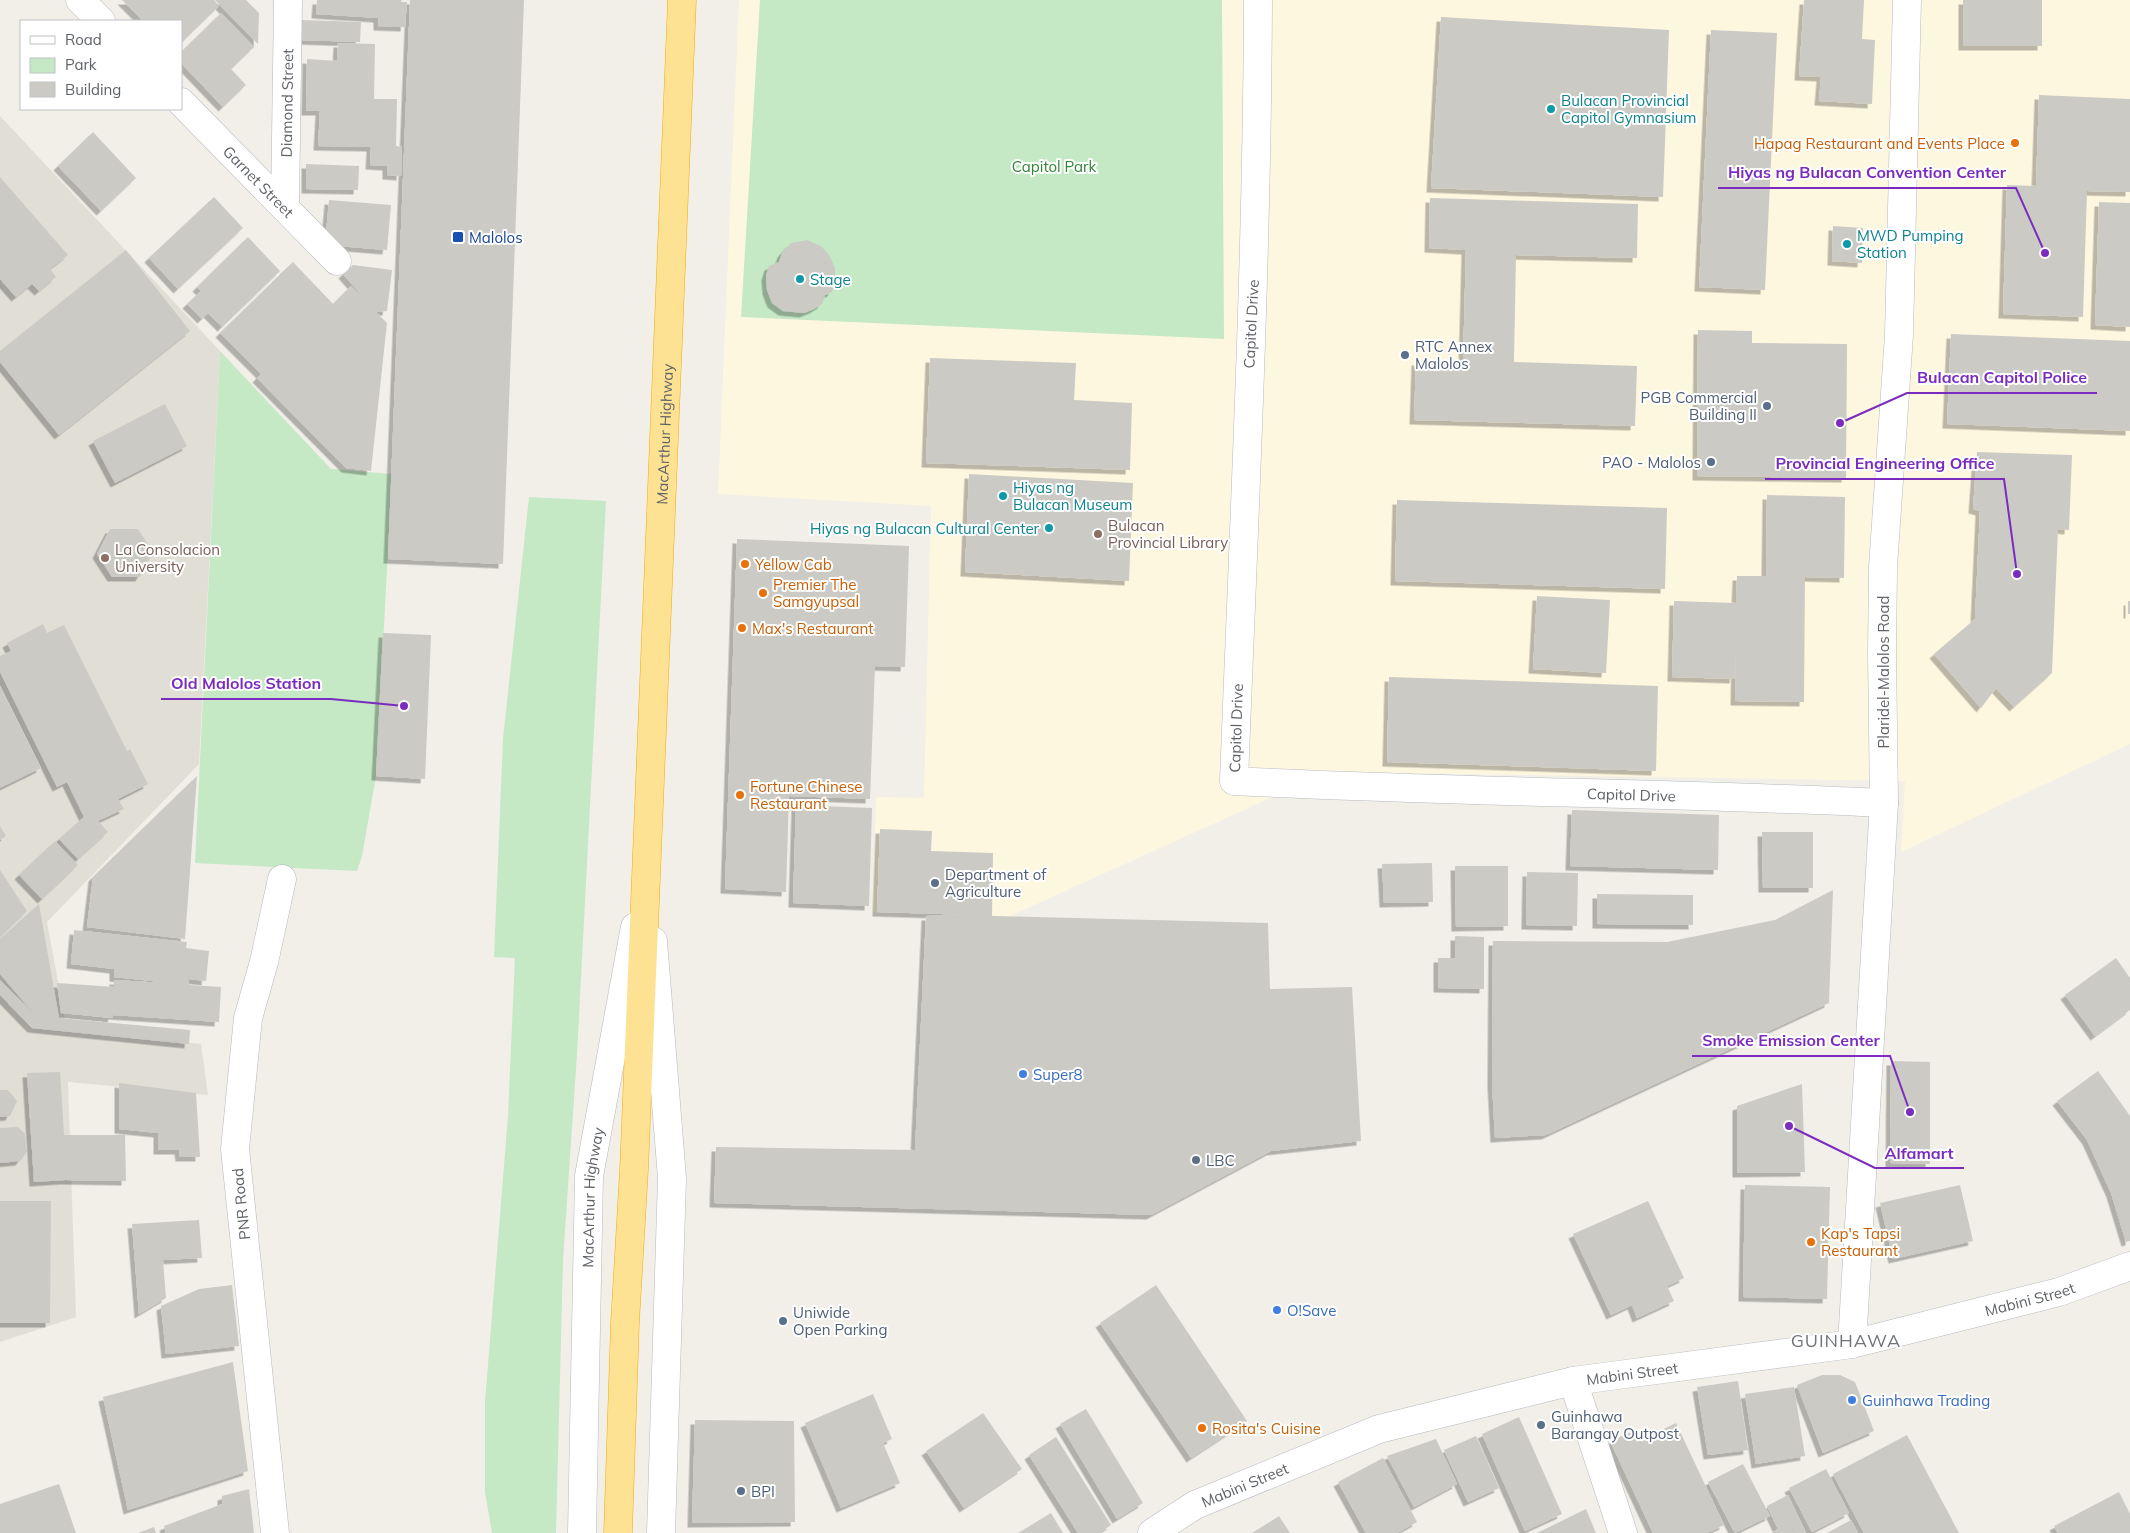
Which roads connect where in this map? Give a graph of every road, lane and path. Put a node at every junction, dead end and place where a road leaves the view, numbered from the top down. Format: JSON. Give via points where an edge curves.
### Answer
{"nodes":[{"id":1,"x":80,"y":0,"type":"edge"},
{"id":2,"x":288,"y":0,"type":"edge"},
{"id":3,"x":682,"y":0,"type":"edge"},
{"id":4,"x":1908,"y":0,"type":"edge"},
{"id":5,"x":1258,"y":13,"type":"edge"},
{"id":6,"x":100,"y":20,"type":"edge"},
{"id":7,"x":182,"y":103,"type":"edge"},
{"id":8,"x":285,"y":207,"type":"junction"},
{"id":9,"x":337,"y":261,"type":"dead end"},
{"id":10,"x":1884,"y":804,"type":"junction"},
{"id":11,"x":646,"y":867,"type":"junction"},
{"id":12,"x":282,"y":879,"type":"dead end"},
{"id":13,"x":2130,"y":1266,"type":"edge"},
{"id":14,"x":1852,"y":1344,"type":"junction"},
{"id":15,"x":1573,"y":1381,"type":"junction"},
{"id":16,"x":275,"y":1533,"type":"edge"},
{"id":17,"x":582,"y":1533,"type":"edge"},
{"id":18,"x":618,"y":1533,"type":"edge"},
{"id":19,"x":661,"y":1533,"type":"edge"},
{"id":20,"x":1152,"y":1533,"type":"edge"},
{"id":21,"x":1623,"y":1533,"type":"edge"}],
"edges":[{"from":1,"to":6,"type":"street"},
{"from":2,"to":8,"type":"street","name":"Diamond Street"},
{"from":3,"to":11,"type":"highway","name":"MacArthur Highway"},
{"from":4,"to":10,"type":"street","name":"Plaridel-Malolos Road","via":[[1899,335],[1883,567]]},
{"from":5,"to":10,"type":"street","name":"Capitol Drive","via":[[1253,308],[1234,781]]},
{"from":7,"to":8,"type":"street","name":"Garnet Street"},
{"from":8,"to":9,"type":"street","name":"Garnet Street"},
{"from":10,"to":14,"type":"street","name":"Plaridel-Malolos Road"},
{"from":11,"to":17,"type":"street","name":"MacArthur Highway","via":[[589,1176]]},
{"from":11,"to":18,"type":"highway","name":"MacArthur Highway"},
{"from":11,"to":19,"type":"street","name":"MacArthur Highway","via":[[672,1178]]},
{"from":12,"to":16,"type":"street","name":"PNR Road","via":[[248,1018],[235,1149]]},
{"from":13,"to":14,"type":"street","name":"Mabini Street","via":[[2059,1292]]},
{"from":14,"to":15,"type":"street","name":"Mabini Street"},
{"from":15,"to":20,"type":"street","name":"Mabini Street","via":[[1379,1429],[1194,1505]]},
{"from":15,"to":21,"type":"street"}]}
